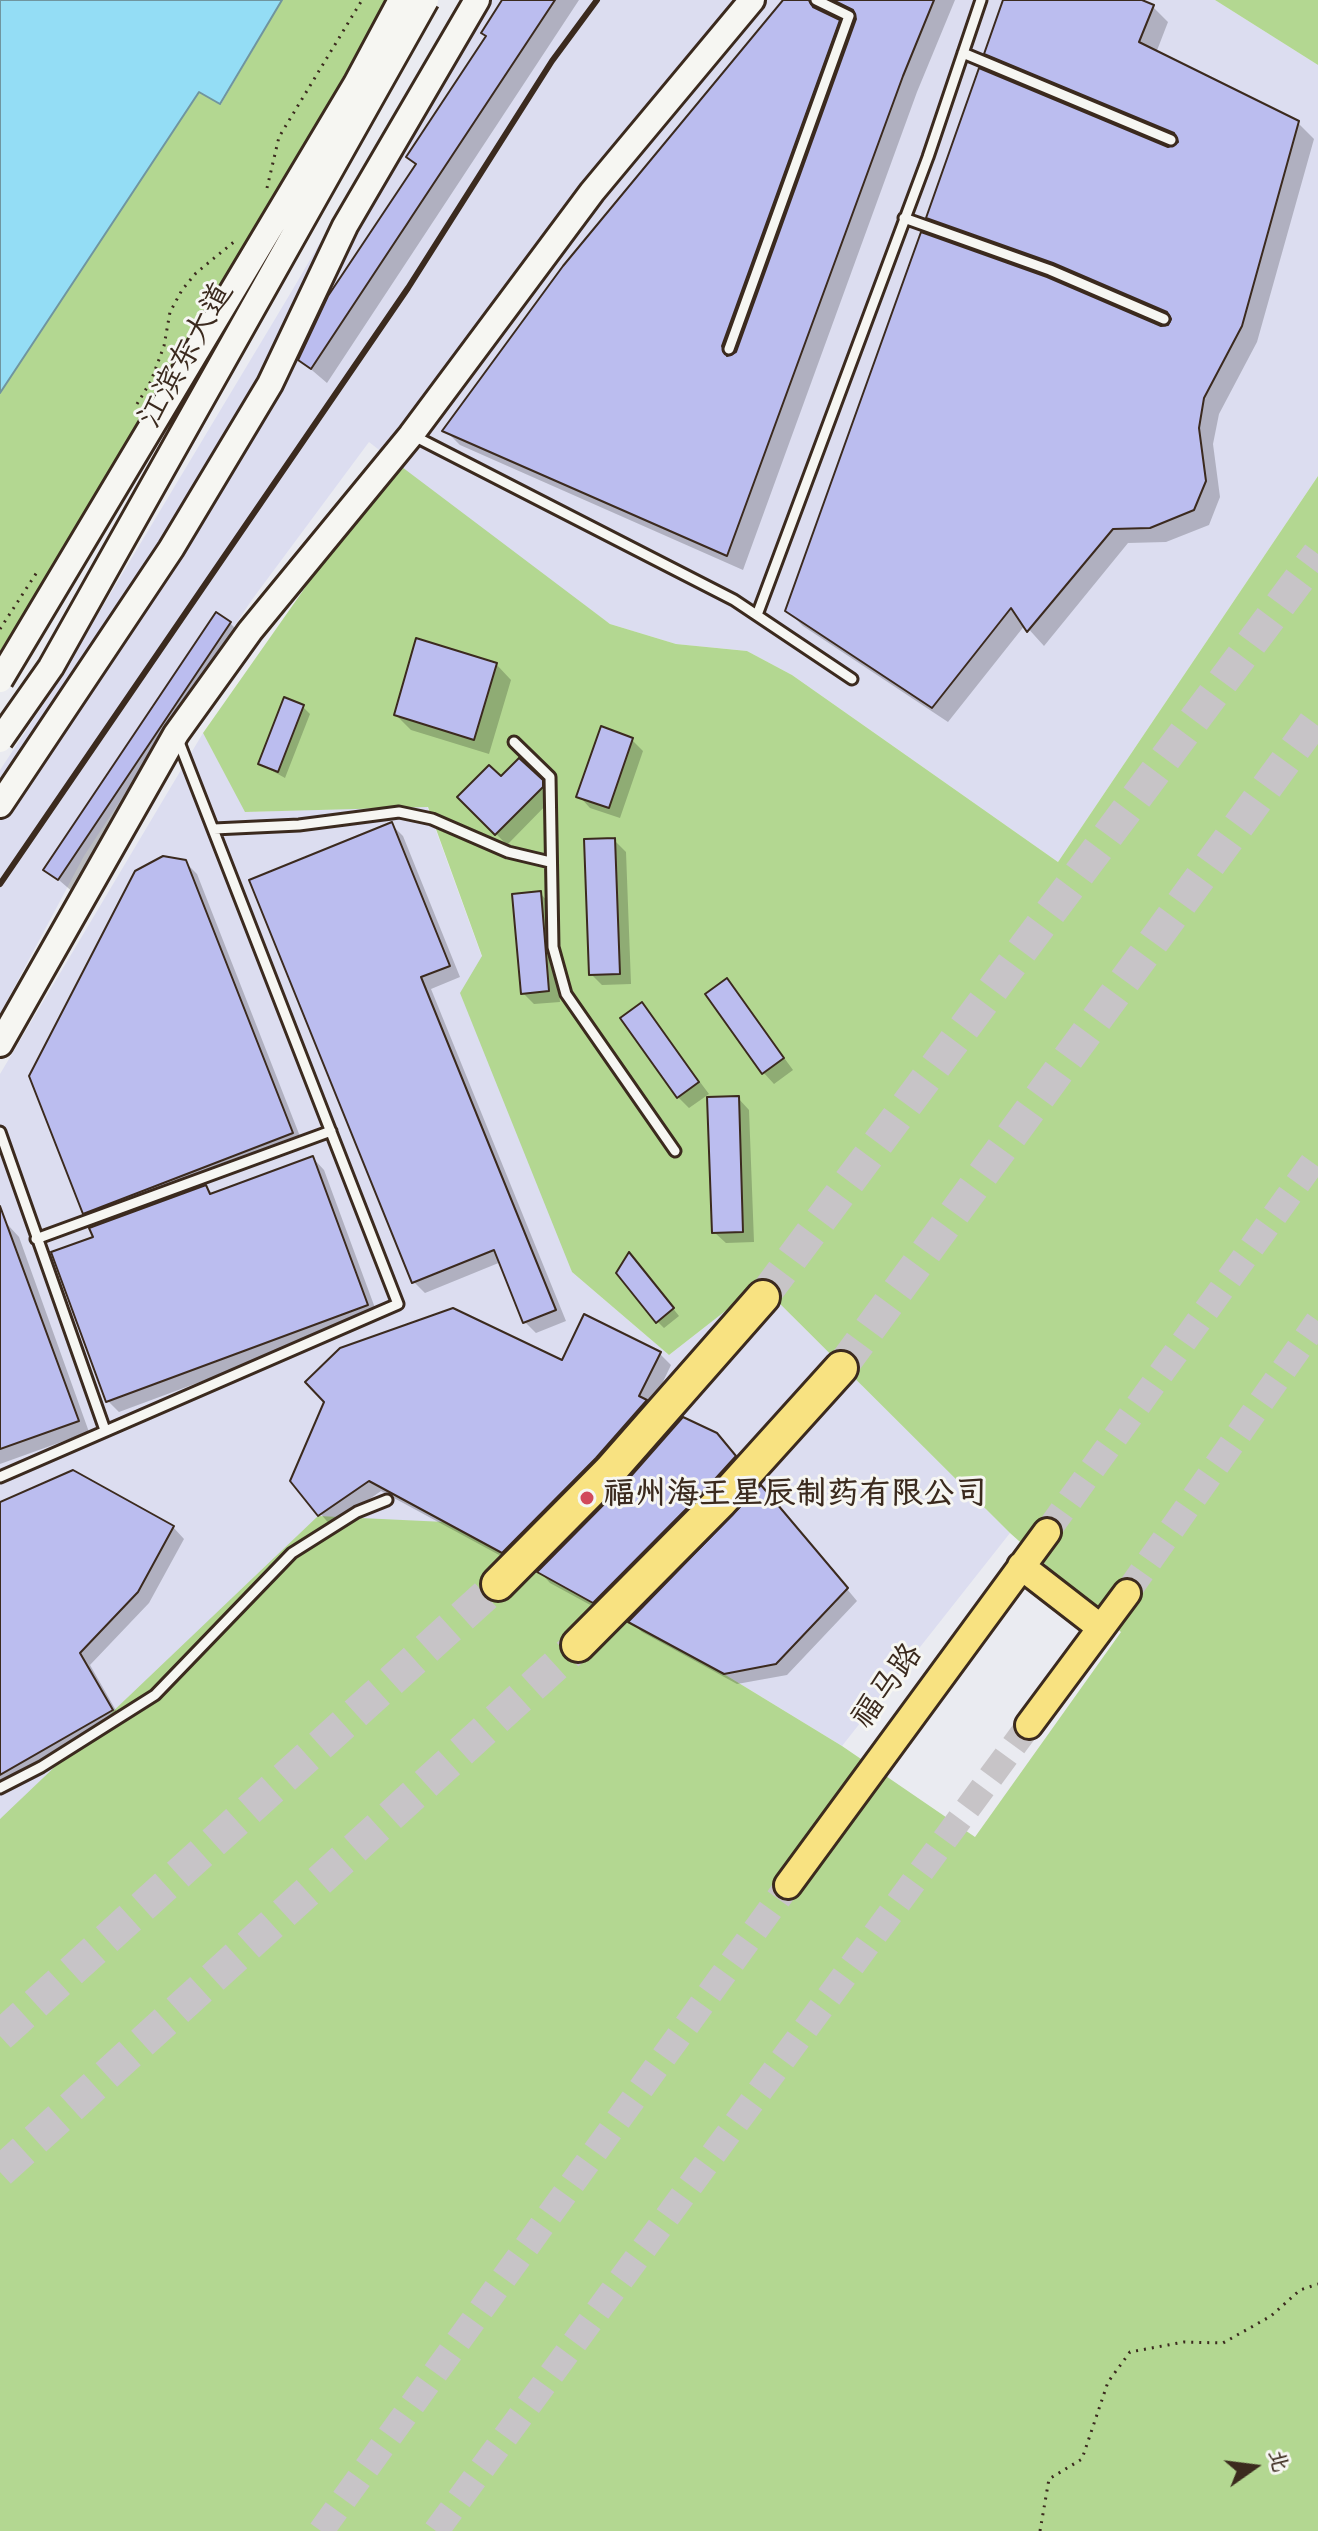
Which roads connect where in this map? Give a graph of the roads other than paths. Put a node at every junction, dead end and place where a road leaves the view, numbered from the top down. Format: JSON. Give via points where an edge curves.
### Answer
{"nodes":[{"id":1,"x":401,"y":0,"type":"edge"},
{"id":2,"x":426,"y":0,"type":"edge"},
{"id":3,"x":477,"y":0,"type":"edge"},
{"id":4,"x":752,"y":0,"type":"edge"},
{"id":5,"x":816,"y":0,"type":"edge"},
{"id":6,"x":981,"y":0,"type":"edge"},
{"id":7,"x":963,"y":53,"type":"junction"},
{"id":8,"x":1171,"y":140,"type":"dead end"},
{"id":9,"x":904,"y":218,"type":"junction"},
{"id":10,"x":1164,"y":319,"type":"dead end"},
{"id":11,"x":729,"y":349,"type":"dead end"},
{"id":12,"x":411,"y":435,"type":"junction"},
{"id":13,"x":757,"y":615,"type":"junction"},
{"id":14,"x":852,"y":679,"type":"dead end"},
{"id":15,"x":0,"y":680,"type":"edge"},
{"id":16,"x":176,"y":734,"type":"junction"},
{"id":17,"x":0,"y":740,"type":"edge"},
{"id":18,"x":514,"y":742,"type":"dead end"},
{"id":19,"x":0,"y":805,"type":"edge"},
{"id":20,"x":214,"y":829,"type":"junction"},
{"id":21,"x":550,"y":862,"type":"junction"},
{"id":22,"x":0,"y":1044,"type":"edge"},
{"id":23,"x":331,"y":1131,"type":"junction"},
{"id":24,"x":0,"y":1132,"type":"edge"},
{"id":25,"x":675,"y":1151,"type":"dead end"},
{"id":26,"x":7,"y":1152,"type":"junction"},
{"id":27,"x":0,"y":1163,"type":"edge"},
{"id":28,"x":36,"y":1239,"type":"junction"},
{"id":29,"x":763,"y":1297,"type":"tunnel mouth"},
{"id":30,"x":841,"y":1368,"type":"tunnel mouth"},
{"id":31,"x":105,"y":1430,"type":"junction"},
{"id":32,"x":0,"y":1477,"type":"edge"},
{"id":33,"x":387,"y":1500,"type":"dead end"},
{"id":34,"x":1047,"y":1532,"type":"tunnel mouth"},
{"id":35,"x":1021,"y":1566,"type":"junction"},
{"id":36,"x":498,"y":1584,"type":"tunnel mouth"},
{"id":37,"x":1127,"y":1593,"type":"tunnel mouth"},
{"id":38,"x":1101,"y":1628,"type":"junction"},
{"id":39,"x":578,"y":1645,"type":"tunnel mouth"},
{"id":40,"x":1029,"y":1725,"type":"tunnel mouth"},
{"id":41,"x":0,"y":1788,"type":"edge"},
{"id":42,"x":788,"y":1885,"type":"tunnel mouth"}],
"edges":[{"from":1,"to":15,"type":"street","bridge":true},
{"from":2,"to":17,"type":"street","name":"江滨东大道","bridge":true,"via":[[51,667]]},
{"from":3,"to":19,"type":"street","via":[[345,226],[270,384],[171,549]]},
{"from":4,"to":12,"type":"street","via":[[592,192]]},
{"from":5,"to":11,"type":"lane","via":[[849,16]]},
{"from":6,"to":7,"type":"lane"},
{"from":7,"to":8,"type":"lane"},
{"from":7,"to":9,"type":"lane"},
{"from":9,"to":10,"type":"lane","via":[[1050,270]]},
{"from":9,"to":13,"type":"lane"},
{"from":12,"to":13,"type":"lane"},
{"from":12,"to":16,"type":"street","via":[[250,631]]},
{"from":13,"to":14,"type":"lane"},
{"from":16,"to":20,"type":"lane"},
{"from":16,"to":22,"type":"street"},
{"from":18,"to":21,"type":"lane","via":[[550,777]]},
{"from":20,"to":21,"type":"lane","via":[[399,812]]},
{"from":20,"to":23,"type":"lane"},
{"from":21,"to":25,"type":"lane","via":[[553,947],[566,994]]},
{"from":23,"to":28,"type":"lane"},
{"from":23,"to":31,"type":"lane","via":[[398,1304]]},
{"from":24,"to":26,"type":"lane"},
{"from":26,"to":27,"type":"lane"},
{"from":26,"to":28,"type":"lane"},
{"from":28,"to":31,"type":"lane"},
{"from":29,"to":36,"type":"highway","via":[[610,1471]]},
{"from":30,"to":39,"type":"highway","via":[[720,1502]]},
{"from":31,"to":32,"type":"lane"},
{"from":33,"to":41,"type":"lane","via":[[357,1512],[292,1553],[155,1695]]},
{"from":34,"to":35,"type":"main road","name":"福马路"},
{"from":35,"to":38,"type":"main road"},
{"from":35,"to":42,"type":"main road","name":"福马路"},
{"from":37,"to":38,"type":"main road"},
{"from":38,"to":40,"type":"main road"}]}
